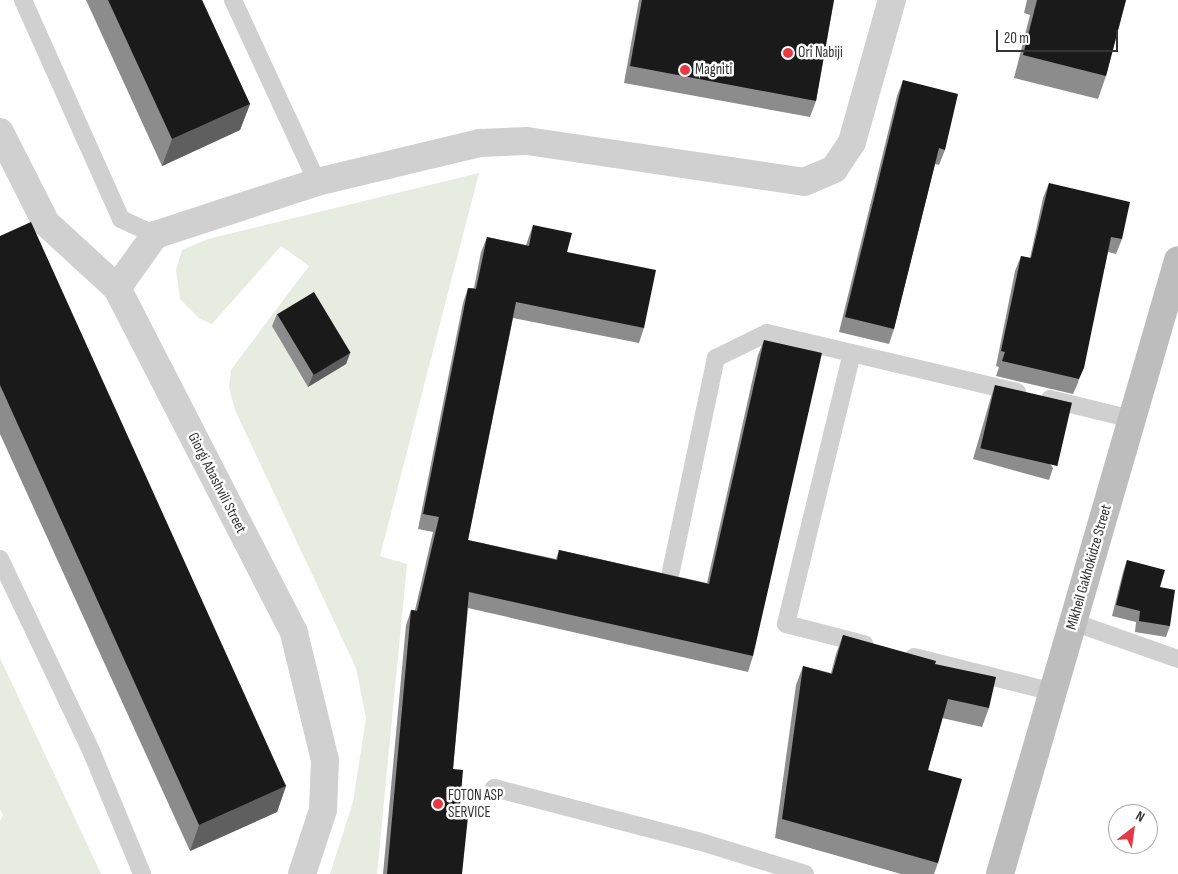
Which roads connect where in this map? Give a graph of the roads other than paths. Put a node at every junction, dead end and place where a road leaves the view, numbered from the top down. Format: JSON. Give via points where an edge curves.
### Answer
{"nodes":[{"id":1,"x":23,"y":0,"type":"edge"},
{"id":2,"x":233,"y":0,"type":"edge"},
{"id":3,"x":892,"y":0,"type":"edge"},
{"id":4,"x":0,"y":132,"type":"edge"},
{"id":5,"x":6,"y":162,"type":"edge"},
{"id":6,"x":317,"y":182,"type":"junction"},
{"id":7,"x":155,"y":235,"type":"junction"},
{"id":8,"x":1178,"y":260,"type":"edge"},
{"id":9,"x":117,"y":288,"type":"junction"},
{"id":10,"x":852,"y":353,"type":"junction"},
{"id":11,"x":1132,"y":419,"type":"junction"},
{"id":12,"x":0,"y":559,"type":"edge"},
{"id":13,"x":670,"y":572,"type":"dead end"},
{"id":14,"x":1074,"y":622,"type":"junction"},
{"id":15,"x":880,"y":648,"type":"edge"},
{"id":16,"x":898,"y":653,"type":"edge"},
{"id":17,"x":1178,"y":659,"type":"edge"},
{"id":18,"x":1053,"y":692,"type":"junction"},
{"id":19,"x":494,"y":788,"type":"dead end"},
{"id":20,"x":142,"y":874,"type":"edge"},
{"id":21,"x":302,"y":874,"type":"edge"},
{"id":22,"x":805,"y":874,"type":"edge"},
{"id":23,"x":1000,"y":874,"type":"edge"}],
"edges":[{"from":1,"to":7,"type":"lane","via":[[121,219]]},
{"from":2,"to":6,"type":"lane"},
{"from":3,"to":6,"type":"street","via":[[852,142],[834,169],[804,182],[527,141],[480,143]]},
{"from":4,"to":5,"type":"street","name":"Giorgi Abashvili Street"},
{"from":5,"to":9,"type":"street","name":"Giorgi Abashvili Street","via":[[46,223]]},
{"from":6,"to":7,"type":"street"},
{"from":7,"to":9,"type":"street"},
{"from":8,"to":11,"type":"main road","name":"Mikheil Gakhokidze Street"},
{"from":9,"to":21,"type":"street","name":"Giorgi Abashvili Street","via":[[294,633],[324,760],[323,810]]},
{"from":10,"to":11,"type":"lane"},
{"from":10,"to":13,"type":"lane","via":[[767,334],[716,358]]},
{"from":10,"to":15,"type":"lane","via":[[786,624]]},
{"from":11,"to":14,"type":"main road","name":"Mikheil Gakhokidze Street"},
{"from":12,"to":20,"type":"lane","via":[[92,752]]},
{"from":14,"to":17,"type":"lane"},
{"from":14,"to":18,"type":"main road","name":"Mikheil Gakhokidze Street"},
{"from":16,"to":18,"type":"lane"},
{"from":18,"to":23,"type":"main road","name":"Mikheil Gakhokidze Street"},
{"from":19,"to":22,"type":"lane","via":[[698,841]]}]}
